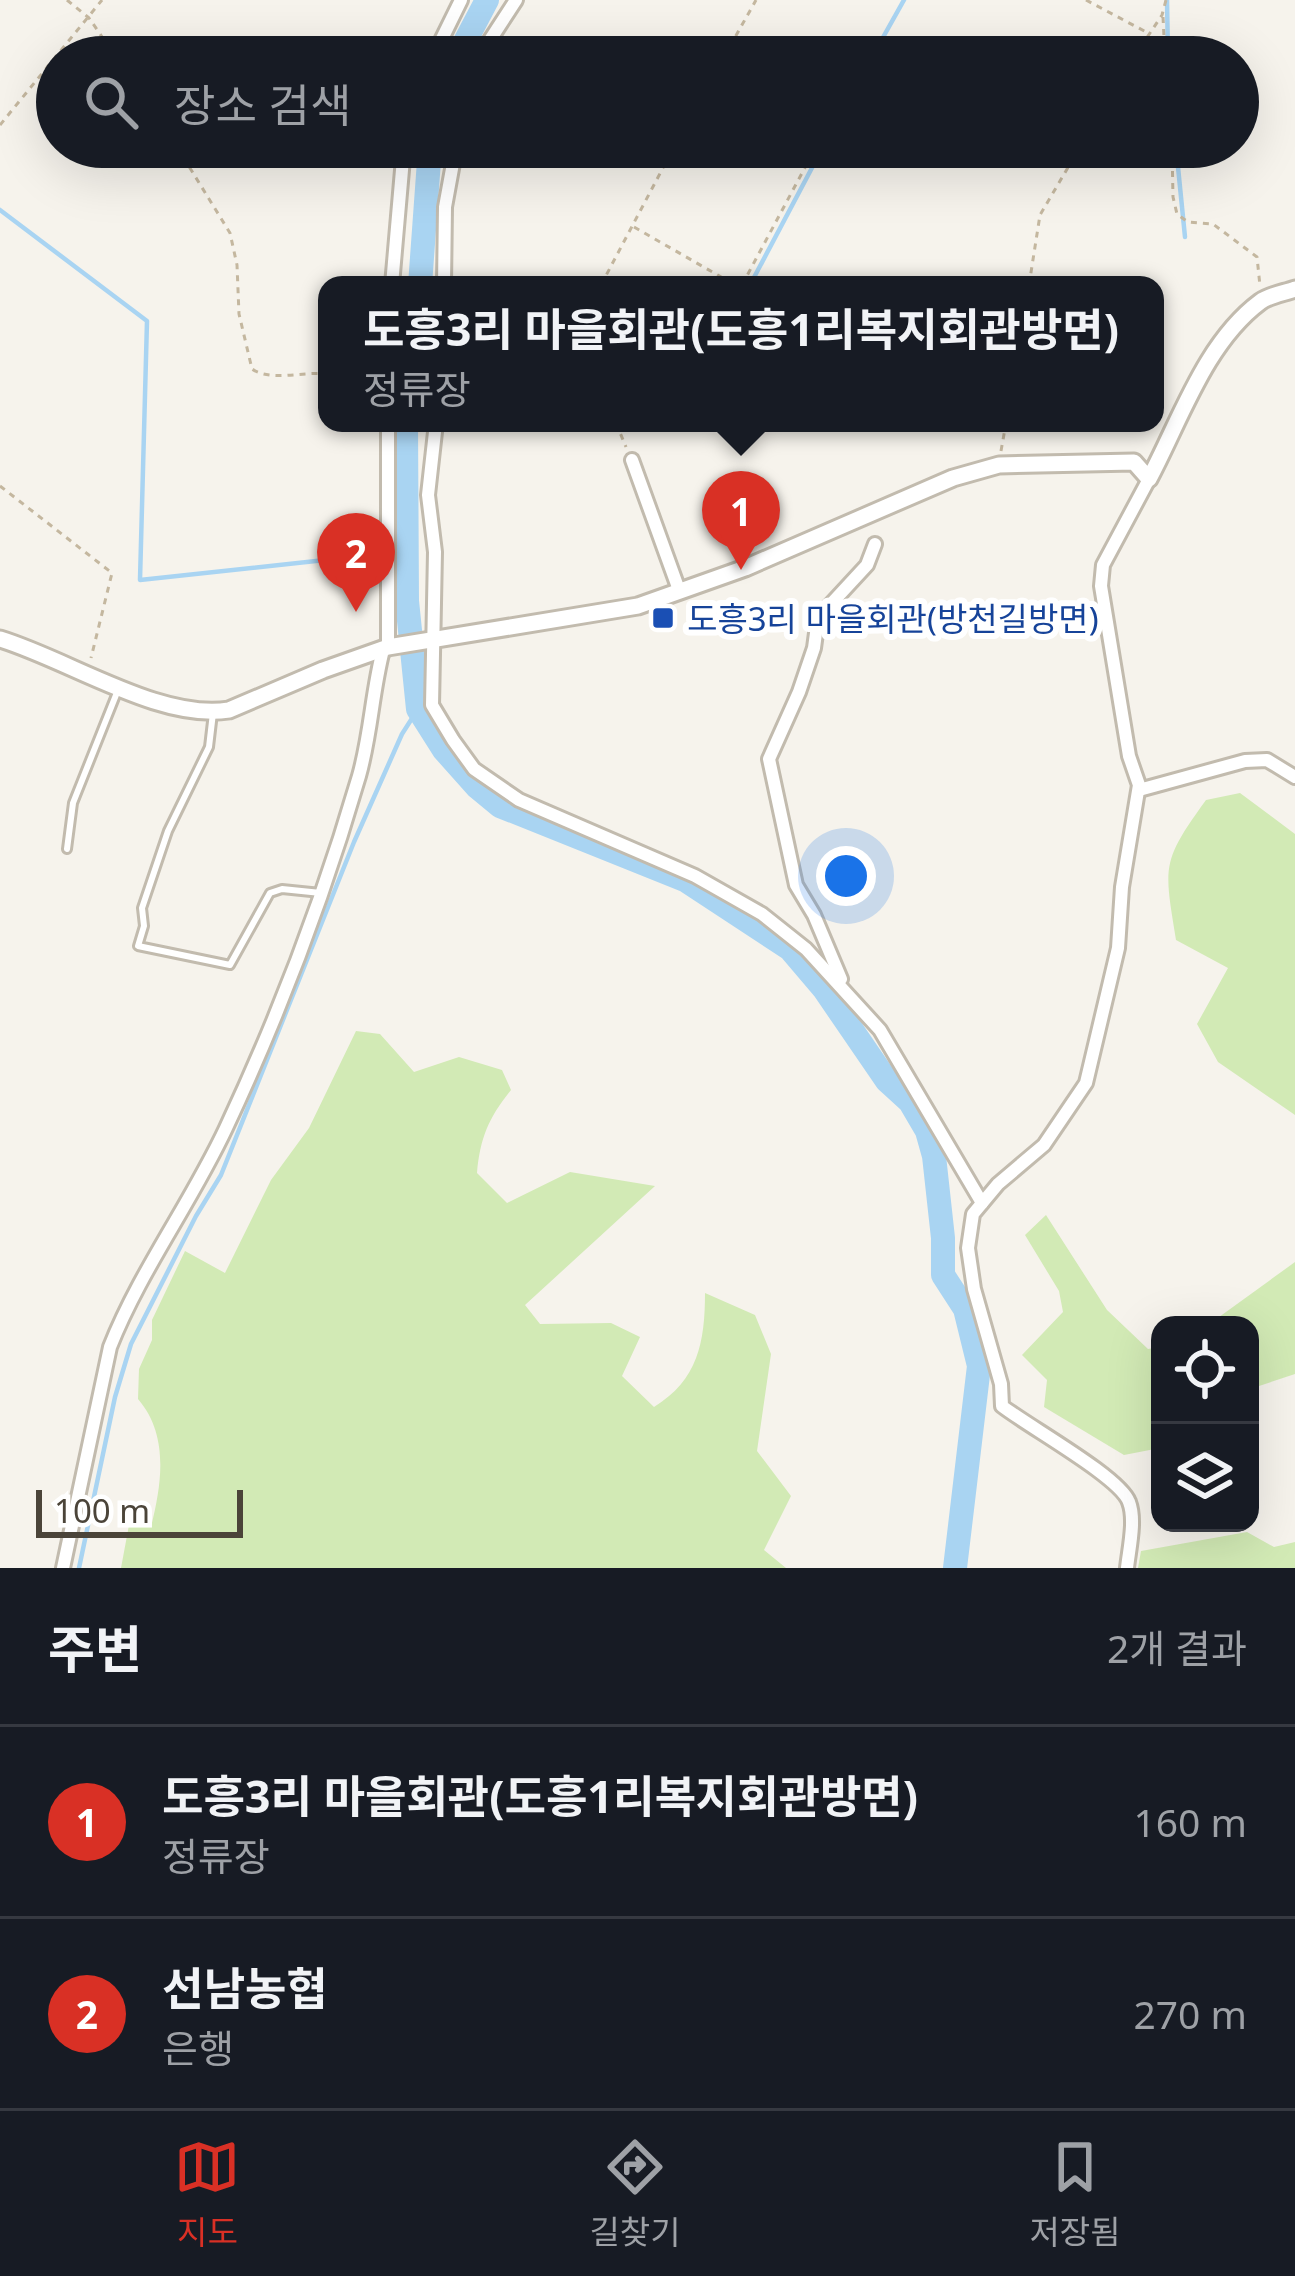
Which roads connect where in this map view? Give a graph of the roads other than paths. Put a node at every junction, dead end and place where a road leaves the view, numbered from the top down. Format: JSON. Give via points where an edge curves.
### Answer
{"nodes":[{"id":1,"x":460,"y":0,"type":"edge"},
{"id":2,"x":516,"y":0,"type":"edge"},
{"id":3,"x":443,"y":36,"type":"edge"},
{"id":4,"x":493,"y":36,"type":"edge"},
{"id":5,"x":402,"y":168,"type":"edge"},
{"id":6,"x":452,"y":168,"type":"edge"},
{"id":7,"x":393,"y":276,"type":"edge"},
{"id":8,"x":444,"y":276,"type":"edge"},
{"id":9,"x":1295,"y":289,"type":"edge"},
{"id":10,"x":388,"y":432,"type":"edge"},
{"id":11,"x":435,"y":432,"type":"edge"},
{"id":12,"x":632,"y":460,"type":"road end"},
{"id":13,"x":1149,"y":479,"type":"junction"},
{"id":14,"x":875,"y":544,"type":"dead end"},
{"id":15,"x":679,"y":590,"type":"junction"},
{"id":16,"x":0,"y":639,"type":"edge"},
{"id":17,"x":429,"y":639,"type":"junction"},
{"id":18,"x":390,"y":647,"type":"junction"},
{"id":19,"x":119,"y":686,"type":"junction"},
{"id":20,"x":213,"y":713,"type":"junction"},
{"id":21,"x":1295,"y":777,"type":"edge"},
{"id":22,"x":1138,"y":790,"type":"junction"},
{"id":23,"x":68,"y":849,"type":"dead end"},
{"id":24,"x":321,"y":893,"type":"junction"},
{"id":25,"x":846,"y":990,"type":"junction"},
{"id":26,"x":982,"y":1203,"type":"junction"},
{"id":27,"x":63,"y":1568,"type":"edge"},
{"id":28,"x":1127,"y":1568,"type":"edge"}],
"edges":[{"from":1,"to":3,"type":"street"},
{"from":2,"to":4,"type":"street"},
{"from":5,"to":7,"type":"street"},
{"from":6,"to":8,"type":"street"},
{"from":9,"to":13,"type":"street","via":[[1262,300],[1230,332]]},
{"from":10,"to":18,"type":"street"},
{"from":11,"to":17,"type":"street"},
{"from":12,"to":15,"type":"street"},
{"from":13,"to":15,"type":"street","via":[[1134,462],[999,465]]},
{"from":13,"to":22,"type":"street","via":[[1103,565],[1101,586]]},
{"from":14,"to":25,"type":"street","via":[[867,565],[818,618],[799,692],[769,759],[796,885]]},
{"from":15,"to":17,"type":"street","via":[[594,615]]},
{"from":16,"to":19,"type":"street"},
{"from":17,"to":18,"type":"street"},
{"from":17,"to":25,"type":"street","via":[[432,706],[474,769],[519,800],[738,900]]},
{"from":18,"to":20,"type":"street"},
{"from":18,"to":24,"type":"street"},
{"from":19,"to":20,"type":"street"},
{"from":19,"to":23,"type":"lane","via":[[74,803]]},
{"from":20,"to":24,"type":"lane","via":[[209,747],[142,908],[139,946],[230,965],[270,893]]},
{"from":21,"to":22,"type":"street","via":[[1267,760],[1245,761]]},
{"from":22,"to":26,"type":"street","via":[[1118,948],[1086,1083],[1044,1145]]},
{"from":24,"to":27,"type":"street","via":[[207,1171],[110,1347]]},
{"from":25,"to":26,"type":"street","via":[[880,1030]]},
{"from":26,"to":28,"type":"street","via":[[968,1248],[1002,1406],[1122,1490],[1131,1505]]}]}
